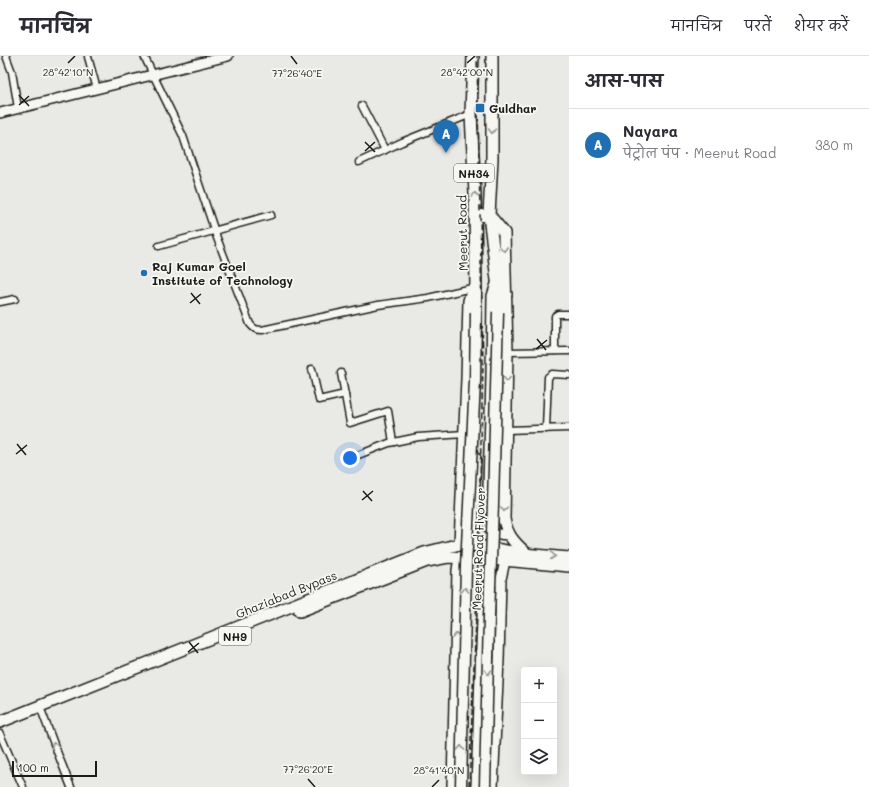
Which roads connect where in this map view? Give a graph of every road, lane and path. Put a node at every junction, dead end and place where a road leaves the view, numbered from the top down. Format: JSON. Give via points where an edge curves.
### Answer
{"nodes":[{"id":1,"x":6,"y":56,"type":"edge"},
{"id":2,"x":144,"y":56,"type":"edge"},
{"id":3,"x":228,"y":56,"type":"edge"},
{"id":4,"x":473,"y":56,"type":"edge"},
{"id":5,"x":492,"y":56,"type":"edge"},
{"id":6,"x":88,"y":58,"type":"dead end"},
{"id":7,"x":211,"y":58,"type":"edge"},
{"id":8,"x":154,"y":75,"type":"junction"},
{"id":9,"x":97,"y":89,"type":"junction"},
{"id":10,"x":362,"y":106,"type":"dead end"},
{"id":11,"x":18,"y":108,"type":"junction"},
{"id":12,"x":0,"y":113,"type":"edge"},
{"id":13,"x":471,"y":114,"type":"junction"},
{"id":14,"x":386,"y":150,"type":"junction"},
{"id":15,"x":359,"y":162,"type":"dead end"},
{"id":16,"x":272,"y":215,"type":"dead end"},
{"id":17,"x":489,"y":215,"type":"junction"},
{"id":18,"x":475,"y":216,"type":"junction"},
{"id":19,"x":215,"y":231,"type":"junction"},
{"id":20,"x":159,"y":246,"type":"dead end"},
{"id":21,"x":497,"y":280,"type":"junction"},
{"id":22,"x":476,"y":288,"type":"junction"},
{"id":23,"x":506,"y":294,"type":"junction"},
{"id":24,"x":15,"y":299,"type":"dead end"},
{"id":25,"x":0,"y":302,"type":"edge"},
{"id":26,"x":569,"y":314,"type":"edge"},
{"id":27,"x":555,"y":351,"type":"junction"},
{"id":28,"x":569,"y":351,"type":"edge"},
{"id":29,"x":507,"y":352,"type":"junction"},
{"id":30,"x":312,"y":369,"type":"dead end"},
{"id":31,"x":340,"y":373,"type":"dead end"},
{"id":32,"x":569,"y":375,"type":"edge"},
{"id":33,"x":345,"y":394,"type":"junction"},
{"id":34,"x":569,"y":428,"type":"edge"},
{"id":35,"x":546,"y":429,"type":"junction"},
{"id":36,"x":506,"y":430,"type":"junction"},
{"id":37,"x":465,"y":434,"type":"junction"},
{"id":38,"x":393,"y":442,"type":"junction"},
{"id":39,"x":353,"y":456,"type":"dead end"},
{"id":40,"x":474,"y":522,"type":"junction"},
{"id":41,"x":460,"y":524,"type":"junction"},
{"id":42,"x":508,"y":535,"type":"junction"},
{"id":43,"x":460,"y":544,"type":"junction"},
{"id":44,"x":473,"y":545,"type":"junction"},
{"id":45,"x":527,"y":554,"type":"junction"},
{"id":46,"x":459,"y":558,"type":"junction"},
{"id":47,"x":569,"y":558,"type":"edge"},
{"id":48,"x":505,"y":561,"type":"junction"},
{"id":49,"x":569,"y":566,"type":"edge"},
{"id":50,"x":501,"y":579,"type":"junction"},
{"id":51,"x":75,"y":696,"type":"junction"},
{"id":52,"x":42,"y":712,"type":"junction"},
{"id":53,"x":0,"y":722,"type":"edge"},
{"id":54,"x":0,"y":728,"type":"edge"},
{"id":55,"x":0,"y":734,"type":"edge"},
{"id":56,"x":23,"y":787,"type":"edge"},
{"id":57,"x":71,"y":787,"type":"edge"},
{"id":58,"x":452,"y":787,"type":"edge"},
{"id":59,"x":461,"y":787,"type":"edge"},
{"id":60,"x":476,"y":787,"type":"edge"},
{"id":61,"x":485,"y":787,"type":"edge"},
{"id":62,"x":493,"y":787,"type":"edge"}],
"edges":[{"from":1,"to":11,"type":"street","via":[[12,72]]},
{"from":2,"to":8,"type":"street"},
{"from":3,"to":7,"type":"street"},
{"from":4,"to":13,"type":"highway","name":"Meerut Road","number":"NH34"},
{"from":5,"to":17,"type":"highway","number":"NH34","one_way":true},
{"from":6,"to":9,"type":"street"},
{"from":7,"to":8,"type":"street"},
{"from":8,"to":9,"type":"street"},
{"from":8,"to":19,"type":"street","via":[[183,136]]},
{"from":9,"to":11,"type":"street"},
{"from":10,"to":14,"type":"street"},
{"from":11,"to":12,"type":"street"},
{"from":13,"to":14,"type":"street"},
{"from":18,"to":13,"type":"highway","name":"Meerut Road","number":"NH34","one_way":true},
{"from":14,"to":15,"type":"street"},
{"from":16,"to":19,"type":"street"},
{"from":17,"to":18,"type":"highway"},
{"from":17,"to":21,"type":"highway","number":"NH34"},
{"from":17,"to":23,"type":"highway","one_way":true,"via":[[504,233]]},
{"from":18,"to":22,"type":"highway","name":"Meerut Road","number":"NH34"},
{"from":19,"to":20,"type":"street"},
{"from":19,"to":22,"type":"street","via":[[250,324],[257,330]]},
{"from":21,"to":23,"type":"highway"},
{"from":21,"to":42,"type":"street","via":[[492,296],[487,522],[490,531]]},
{"from":21,"to":61,"type":"main road","name":"Meerut Road Flyover","number":"NH34","one_way":true,"bridge":true},
{"from":22,"to":37,"type":"highway","via":[[469,301]]},
{"from":22,"to":40,"type":"street","via":[[480,296],[480,350]]},
{"from":59,"to":22,"type":"main road","name":"Meerut Road Flyover","number":"NH34","one_way":true,"bridge":true,"via":[[466,566],[475,396]]},
{"from":23,"to":29,"type":"highway"},
{"from":24,"to":25,"type":"street"},
{"from":26,"to":27,"type":"street","via":[[555,316]]},
{"from":27,"to":28,"type":"street"},
{"from":27,"to":29,"type":"street"},
{"from":29,"to":36,"type":"highway","one_way":true},
{"from":30,"to":33,"type":"street","via":[[319,400]]},
{"from":31,"to":33,"type":"street"},
{"from":32,"to":35,"type":"street","via":[[552,374],[548,377]]},
{"from":33,"to":38,"type":"street","via":[[350,422],[388,411]]},
{"from":34,"to":35,"type":"street"},
{"from":35,"to":36,"type":"street"},
{"from":36,"to":42,"type":"highway","one_way":true,"via":[[504,519]]},
{"from":37,"to":38,"type":"street","via":[[423,436]]},
{"from":37,"to":41,"type":"highway"},
{"from":38,"to":39,"type":"street"},
{"from":40,"to":41,"type":"highway"},
{"from":40,"to":44,"type":"street"},
{"from":41,"to":43,"type":"highway"},
{"from":42,"to":45,"type":"highway"},
{"from":43,"to":44,"type":"highway","name":"Ghaziabad Bypass","number":"NH9"},
{"from":43,"to":51,"type":"highway","name":"Ghaziabad Bypass","number":"NH9","via":[[424,553]]},
{"from":44,"to":45,"type":"highway","number":"NH9"},
{"from":45,"to":47,"type":"highway","number":"NH9","one_way":true},
{"from":46,"to":48,"type":"highway","name":"Ghaziabad Bypass","number":"NH9"},
{"from":46,"to":51,"type":"highway","name":"Ghaziabad Bypass","number":"NH9","via":[[427,561]]},
{"from":58,"to":46,"type":"street","one_way":true},
{"from":48,"to":49,"type":"highway","number":"NH9"},
{"from":48,"to":50,"type":"street"},
{"from":50,"to":60,"type":"street","via":[[487,584],[483,592]]},
{"from":50,"to":62,"type":"street"},
{"from":51,"to":52,"type":"highway","name":"Ghaziabad Bypass","number":"NH9"},
{"from":51,"to":53,"type":"highway","name":"Ghaziabad Bypass","number":"NH9"},
{"from":52,"to":54,"type":"highway","name":"Ghaziabad Bypass","number":"NH9"},
{"from":57,"to":52,"type":"street","one_way":true},
{"from":55,"to":56,"type":"street"}]}
